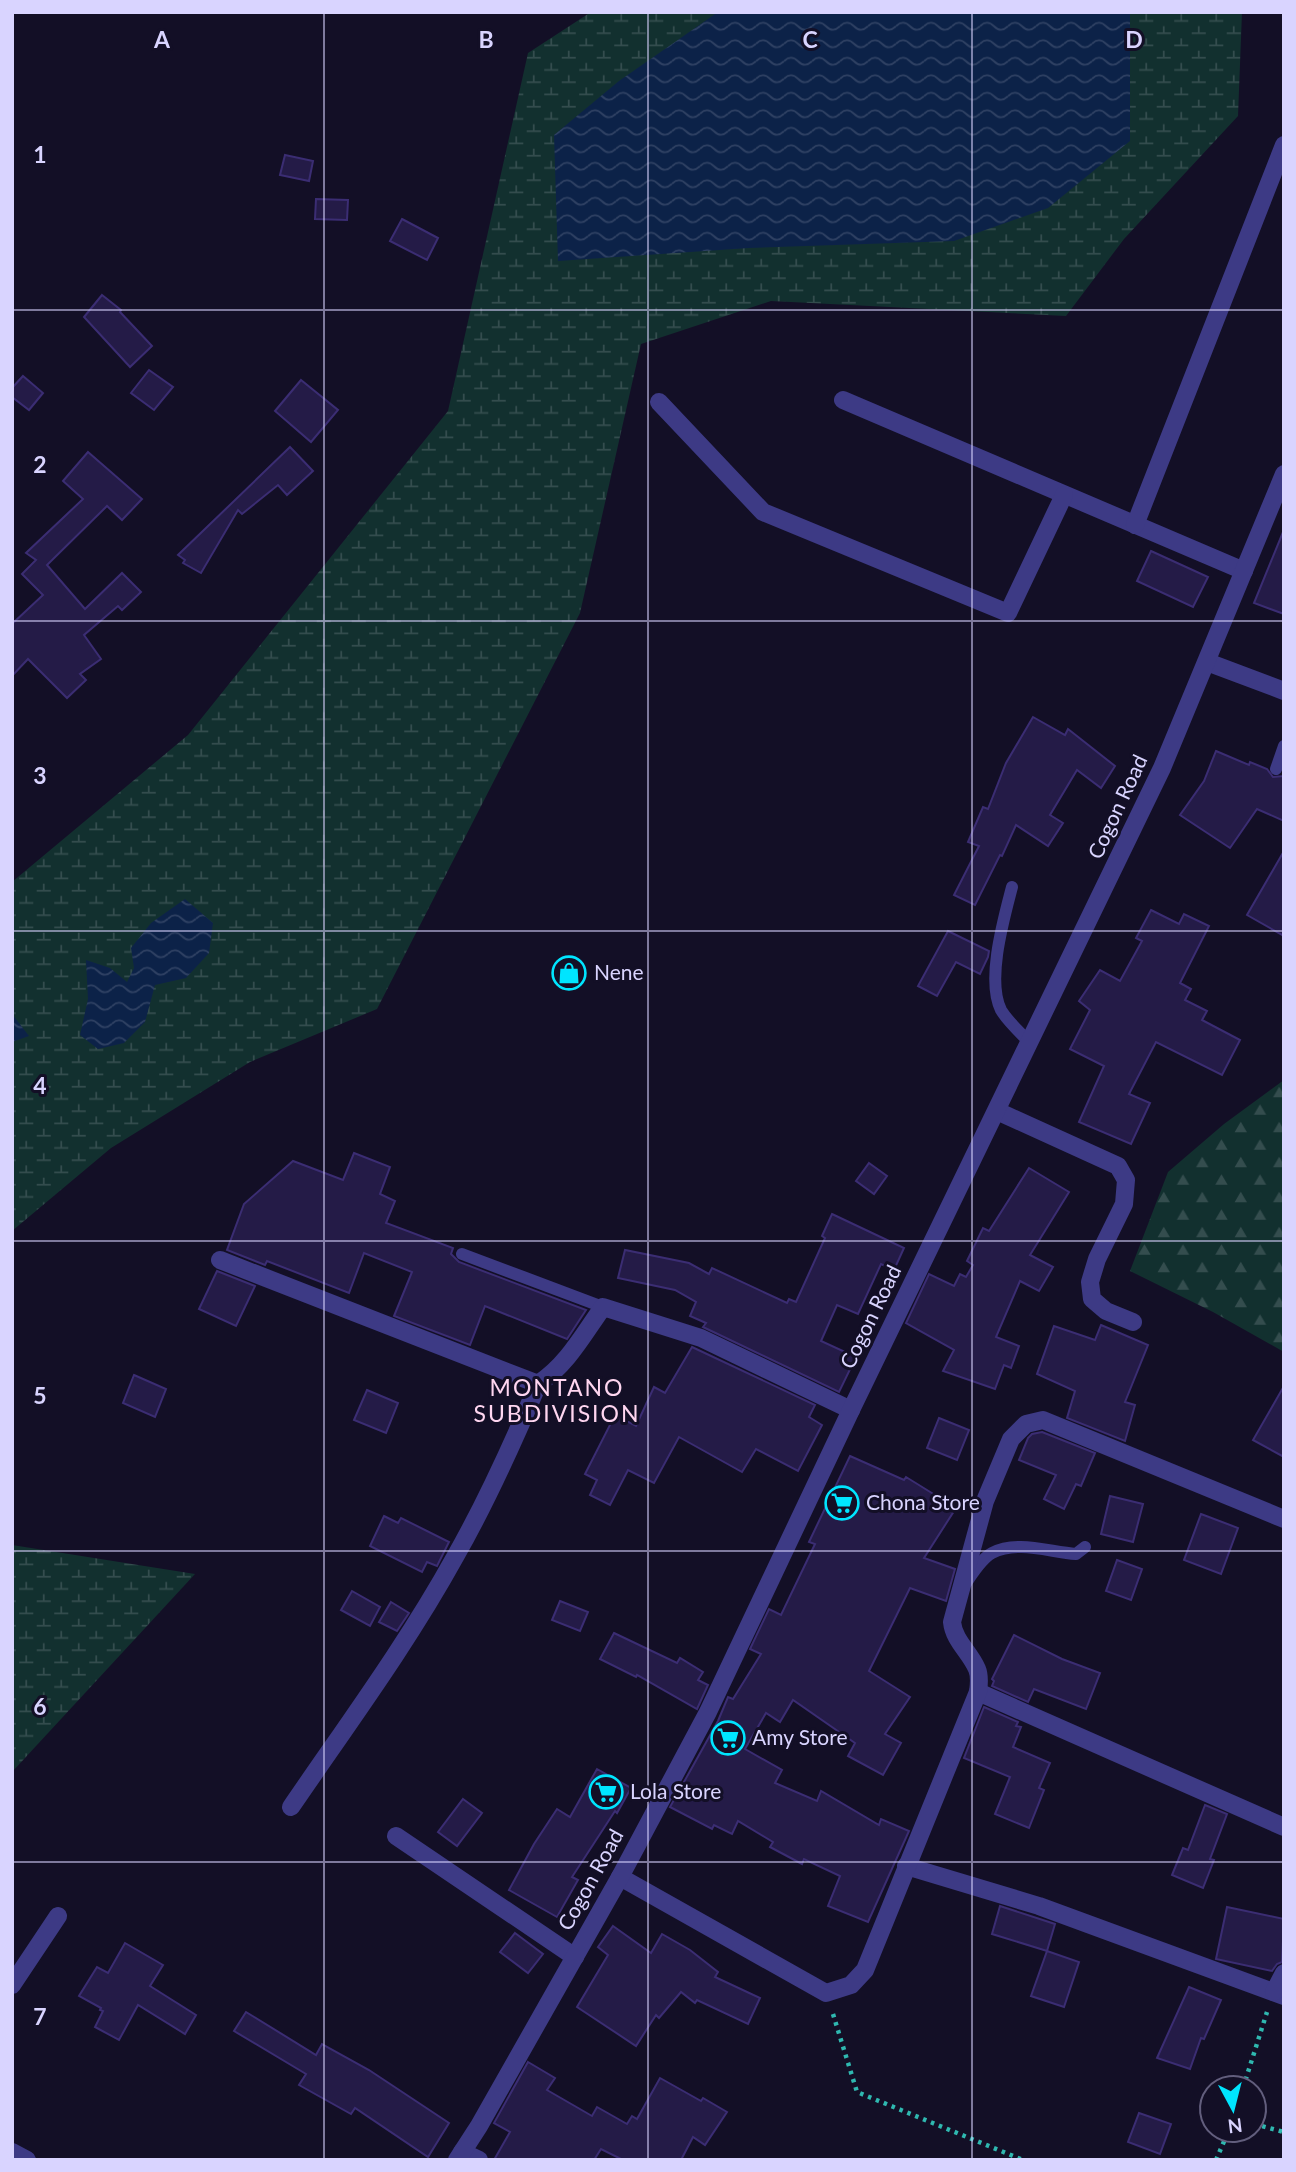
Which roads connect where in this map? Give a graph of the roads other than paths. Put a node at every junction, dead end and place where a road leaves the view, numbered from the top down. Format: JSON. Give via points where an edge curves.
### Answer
{"nodes":[{"id":1,"x":1284,"y":145,"type":"edge"},
{"id":2,"x":843,"y":400,"type":"dead end"},
{"id":3,"x":659,"y":402,"type":"dead end"},
{"id":4,"x":1284,"y":474,"type":"edge"},
{"id":5,"x":1064,"y":495,"type":"junction"},
{"id":6,"x":1135,"y":526,"type":"junction"},
{"id":7,"x":1244,"y":571,"type":"junction"},
{"id":8,"x":1207,"y":662,"type":"junction"},
{"id":9,"x":1284,"y":691,"type":"edge"},
{"id":10,"x":1284,"y":746,"type":"edge"},
{"id":11,"x":1276,"y":769,"type":"dead end"},
{"id":12,"x":1012,"y":887,"type":"dead end"},
{"id":13,"x":1030,"y":1043,"type":"junction"},
{"id":14,"x":997,"y":1111,"type":"junction"},
{"id":15,"x":462,"y":1254,"type":"dead end"},
{"id":16,"x":220,"y":1260,"type":"dead end"},
{"id":17,"x":603,"y":1307,"type":"junction"},
{"id":18,"x":1133,"y":1322,"type":"dead end"},
{"id":19,"x":538,"y":1384,"type":"junction"},
{"id":20,"x":851,"y":1410,"type":"junction"},
{"id":21,"x":1284,"y":1519,"type":"edge"},
{"id":22,"x":1085,"y":1547,"type":"dead end"},
{"id":23,"x":960,"y":1592,"type":"junction"},
{"id":24,"x":978,"y":1692,"type":"junction"},
{"id":25,"x":291,"y":1807,"type":"dead end"},
{"id":26,"x":1284,"y":1827,"type":"edge"},
{"id":27,"x":396,"y":1836,"type":"dead end"},
{"id":28,"x":906,"y":1866,"type":"junction"},
{"id":29,"x":620,"y":1877,"type":"junction"},
{"id":30,"x":58,"y":1916,"type":"dead end"},
{"id":31,"x":575,"y":1956,"type":"junction"},
{"id":32,"x":1284,"y":1973,"type":"edge"},
{"id":33,"x":12,"y":1985,"type":"edge"},
{"id":34,"x":1279,"y":1994,"type":"edge"},
{"id":35,"x":12,"y":2152,"type":"edge"},
{"id":36,"x":466,"y":2157,"type":"edge"},
{"id":37,"x":27,"y":2160,"type":"edge"}],
"edges":[{"from":1,"to":6,"type":"street"},
{"from":2,"to":5,"type":"street"},
{"from":3,"to":5,"type":"street","via":[[763,512],[1007,613]]},
{"from":4,"to":7,"type":"street","name":"Cogon Road"},
{"from":5,"to":6,"type":"street"},
{"from":6,"to":7,"type":"street"},
{"from":7,"to":8,"type":"street","name":"Cogon Road"},
{"from":8,"to":9,"type":"street"},
{"from":8,"to":13,"type":"street","name":"Cogon Road","via":[[1162,768]]},
{"from":10,"to":11,"type":"lane"},
{"from":12,"to":13,"type":"lane","via":[[998,941],[995,992],[1002,1011]]},
{"from":13,"to":14,"type":"street","name":"Cogon Road"},
{"from":14,"to":18,"type":"street","via":[[1118,1166],[1126,1180],[1124,1203],[1090,1282],[1092,1299],[1106,1311]]},
{"from":14,"to":20,"type":"street","name":"Cogon Road"},
{"from":15,"to":17,"type":"lane"},
{"from":16,"to":19,"type":"street"},
{"from":17,"to":19,"type":"street","via":[[571,1354]]},
{"from":17,"to":20,"type":"street","via":[[701,1339]]},
{"from":19,"to":25,"type":"street","via":[[503,1466],[455,1559]]},
{"from":20,"to":29,"type":"street","name":"Cogon Road","via":[[708,1712]]},
{"from":21,"to":23,"type":"street","via":[[1042,1420],[1026,1424],[1011,1439],[985,1500]]},
{"from":22,"to":23,"type":"lane","via":[[1076,1554],[1013,1547],[992,1553]]},
{"from":23,"to":24,"type":"street","via":[[953,1630],[977,1669]]},
{"from":24,"to":26,"type":"street"},
{"from":24,"to":28,"type":"street"},
{"from":27,"to":31,"type":"street"},
{"from":28,"to":29,"type":"street","via":[[865,1970],[851,1985],[826,1993]]},
{"from":28,"to":34,"type":"street","via":[[1039,1906]]},
{"from":29,"to":31,"type":"street","name":"Cogon Road"},
{"from":30,"to":33,"type":"street"},
{"from":31,"to":36,"type":"street","name":"Cogon Road"},
{"from":32,"to":34,"type":"street"},
{"from":35,"to":37,"type":"street"}]}
